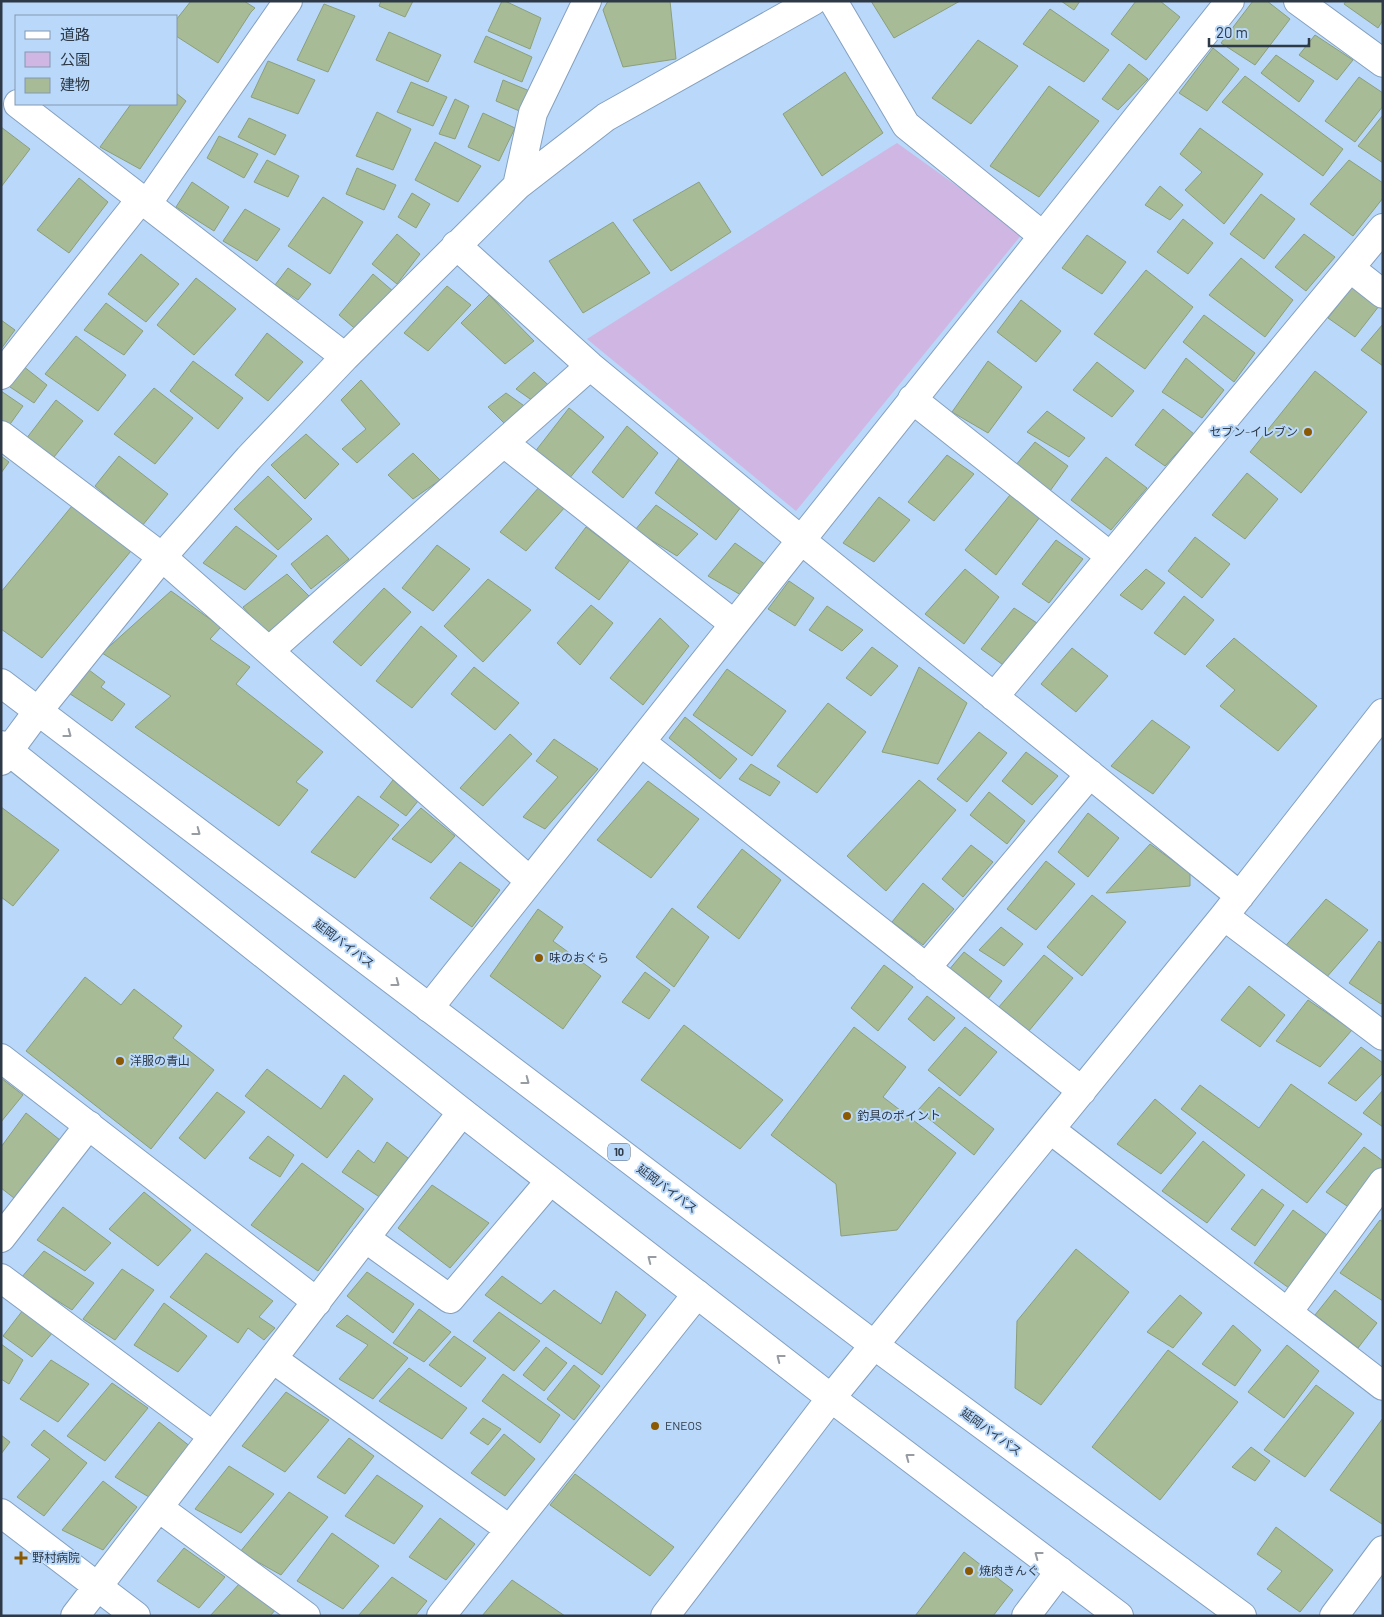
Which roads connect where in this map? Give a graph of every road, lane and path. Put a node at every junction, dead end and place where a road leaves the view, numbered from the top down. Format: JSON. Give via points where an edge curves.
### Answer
{"nodes":[{"id":1,"x":288,"y":1,"type":"edge"},
{"id":2,"x":587,"y":1,"type":"edge"},
{"id":3,"x":813,"y":1,"type":"edge"},
{"id":4,"x":833,"y":1,"type":"edge"},
{"id":5,"x":1230,"y":1,"type":"edge"},
{"id":6,"x":1310,"y":5,"type":"edge"},
{"id":7,"x":1383,"y":63,"type":"edge"},
{"id":8,"x":1,"y":91,"type":"edge"},
{"id":9,"x":15,"y":102,"type":"edge"},
{"id":10,"x":20,"y":105,"type":"edge"},
{"id":11,"x":517,"y":186,"type":"junction"},
{"id":12,"x":144,"y":202,"type":"junction"},
{"id":13,"x":1383,"y":228,"type":"edge"},
{"id":14,"x":1043,"y":236,"type":"junction"},
{"id":15,"x":456,"y":245,"type":"junction"},
{"id":16,"x":1350,"y":268,"type":"junction"},
{"id":17,"x":1383,"y":294,"type":"edge"},
{"id":18,"x":346,"y":357,"type":"junction"},
{"id":19,"x":590,"y":366,"type":"junction"},
{"id":20,"x":1,"y":375,"type":"edge"},
{"id":21,"x":912,"y":399,"type":"junction"},
{"id":22,"x":1,"y":435,"type":"edge"},
{"id":23,"x":504,"y":443,"type":"junction"},
{"id":24,"x":800,"y":540,"type":"junction"},
{"id":25,"x":1110,"y":556,"type":"junction"},
{"id":26,"x":162,"y":557,"type":"junction"},
{"id":27,"x":734,"y":624,"type":"junction"},
{"id":28,"x":269,"y":651,"type":"junction"},
{"id":29,"x":1,"y":683,"type":"edge"},
{"id":30,"x":994,"y":697,"type":"junction"},
{"id":31,"x":38,"y":711,"type":"junction"},
{"id":32,"x":1383,"y":714,"type":"edge"},
{"id":33,"x":641,"y":742,"type":"junction"},
{"id":34,"x":4,"y":752,"type":"edge"},
{"id":35,"x":1090,"y":774,"type":"junction"},
{"id":36,"x":530,"y":881,"type":"junction"},
{"id":37,"x":1232,"y":906,"type":"junction"},
{"id":38,"x":926,"y":968,"type":"junction"},
{"id":39,"x":430,"y":1008,"type":"junction"},
{"id":40,"x":1383,"y":1036,"type":"edge"},
{"id":41,"x":1,"y":1058,"type":"edge"},
{"id":42,"x":1082,"y":1091,"type":"junction"},
{"id":43,"x":462,"y":1112,"type":"junction"},
{"id":44,"x":89,"y":1125,"type":"junction"},
{"id":45,"x":1051,"y":1130,"type":"junction"},
{"id":46,"x":550,"y":1181,"type":"junction"},
{"id":47,"x":1383,"y":1182,"type":"edge"},
{"id":48,"x":1,"y":1238,"type":"edge"},
{"id":49,"x":365,"y":1238,"type":"junction"},
{"id":50,"x":1,"y":1278,"type":"edge"},
{"id":51,"x":697,"y":1294,"type":"junction"},
{"id":52,"x":317,"y":1302,"type":"junction"},
{"id":53,"x":1288,"y":1312,"type":"junction"},
{"id":54,"x":874,"y":1345,"type":"junction"},
{"id":55,"x":273,"y":1359,"type":"junction"},
{"id":56,"x":1383,"y":1386,"type":"edge"},
{"id":57,"x":831,"y":1398,"type":"junction"},
{"id":58,"x":213,"y":1436,"type":"junction"},
{"id":59,"x":158,"y":1508,"type":"junction"},
{"id":60,"x":1,"y":1513,"type":"edge"},
{"id":61,"x":509,"y":1529,"type":"junction"},
{"id":62,"x":1383,"y":1550,"type":"edge"},
{"id":63,"x":1060,"y":1571,"type":"junction"},
{"id":64,"x":98,"y":1587,"type":"junction"},
{"id":65,"x":75,"y":1616,"type":"edge"},
{"id":66,"x":136,"y":1616,"type":"edge"},
{"id":67,"x":306,"y":1616,"type":"edge"},
{"id":68,"x":441,"y":1616,"type":"edge"},
{"id":69,"x":665,"y":1616,"type":"edge"},
{"id":70,"x":1026,"y":1616,"type":"edge"},
{"id":71,"x":1119,"y":1616,"type":"edge"},
{"id":72,"x":1242,"y":1616,"type":"edge"},
{"id":73,"x":1334,"y":1616,"type":"edge"}],
"edges":[{"from":1,"to":12,"type":"main road"},
{"from":2,"to":11,"type":"main road","via":[[533,113]]},
{"from":3,"to":11,"type":"main road","via":[[606,117]]},
{"from":4,"to":14,"type":"main road","via":[[906,125]]},
{"from":5,"to":14,"type":"main road"},
{"from":6,"to":7,"type":"main road"},
{"from":8,"to":9,"type":"main road"},
{"from":10,"to":12,"type":"main road"},
{"from":11,"to":15,"type":"main road"},
{"from":12,"to":18,"type":"main road"},
{"from":12,"to":20,"type":"main road"},
{"from":13,"to":16,"type":"main road"},
{"from":14,"to":21,"type":"main road"},
{"from":15,"to":18,"type":"main road"},
{"from":15,"to":19,"type":"main road"},
{"from":16,"to":17,"type":"main road"},
{"from":16,"to":25,"type":"main road"},
{"from":18,"to":26,"type":"main road","via":[[248,458]]},
{"from":19,"to":23,"type":"main road"},
{"from":19,"to":24,"type":"main road"},
{"from":21,"to":24,"type":"main road"},
{"from":21,"to":25,"type":"main road"},
{"from":22,"to":26,"type":"main road"},
{"from":23,"to":27,"type":"main road"},
{"from":23,"to":28,"type":"main road"},
{"from":24,"to":27,"type":"main road"},
{"from":24,"to":30,"type":"main road"},
{"from":25,"to":30,"type":"main road"},
{"from":26,"to":28,"type":"main road"},
{"from":26,"to":31,"type":"main road"},
{"from":27,"to":33,"type":"main road"},
{"from":28,"to":36,"type":"main road"},
{"from":29,"to":31,"type":"main road","name":"延岡バイパス","number":"10"},
{"from":30,"to":35,"type":"main road"},
{"from":31,"to":34,"type":"main road"},
{"from":31,"to":39,"type":"main road","name":"延岡バイパス","number":"10","one_way":true},
{"from":32,"to":37,"type":"main road"},
{"from":33,"to":36,"type":"main road"},
{"from":33,"to":38,"type":"main road"},
{"from":34,"to":43,"type":"main road"},
{"from":35,"to":37,"type":"main road"},
{"from":35,"to":38,"type":"main road"},
{"from":36,"to":39,"type":"main road"},
{"from":37,"to":40,"type":"main road"},
{"from":37,"to":42,"type":"main road"},
{"from":38,"to":42,"type":"main road"},
{"from":39,"to":54,"type":"main road","name":"延岡バイパス","number":"10","one_way":true},
{"from":41,"to":44,"type":"main road"},
{"from":42,"to":45,"type":"main road"},
{"from":43,"to":46,"type":"main road"},
{"from":43,"to":49,"type":"main road"},
{"from":44,"to":48,"type":"main road"},
{"from":44,"to":52,"type":"main road"},
{"from":45,"to":53,"type":"main road"},
{"from":45,"to":54,"type":"main road"},
{"from":46,"to":49,"type":"main road","via":[[450,1299]]},
{"from":51,"to":46,"type":"main road","one_way":true},
{"from":47,"to":53,"type":"main road"},
{"from":49,"to":52,"type":"main road"},
{"from":50,"to":58,"type":"main road"},
{"from":57,"to":51,"type":"main road","one_way":true},
{"from":51,"to":61,"type":"main road"},
{"from":52,"to":55,"type":"main road"},
{"from":53,"to":56,"type":"main road"},
{"from":54,"to":57,"type":"main road"},
{"from":54,"to":72,"type":"main road","name":"延岡バイパス","number":"10"},
{"from":55,"to":58,"type":"main road"},
{"from":55,"to":61,"type":"main road"},
{"from":63,"to":57,"type":"main road","one_way":true},
{"from":57,"to":69,"type":"main road"},
{"from":58,"to":59,"type":"main road"},
{"from":59,"to":64,"type":"main road"},
{"from":59,"to":67,"type":"main road"},
{"from":60,"to":64,"type":"main road"},
{"from":61,"to":68,"type":"main road"},
{"from":62,"to":73,"type":"main road"},
{"from":63,"to":70,"type":"main road"},
{"from":63,"to":71,"type":"main road"},
{"from":64,"to":65,"type":"main road"},
{"from":64,"to":66,"type":"main road"}]}
